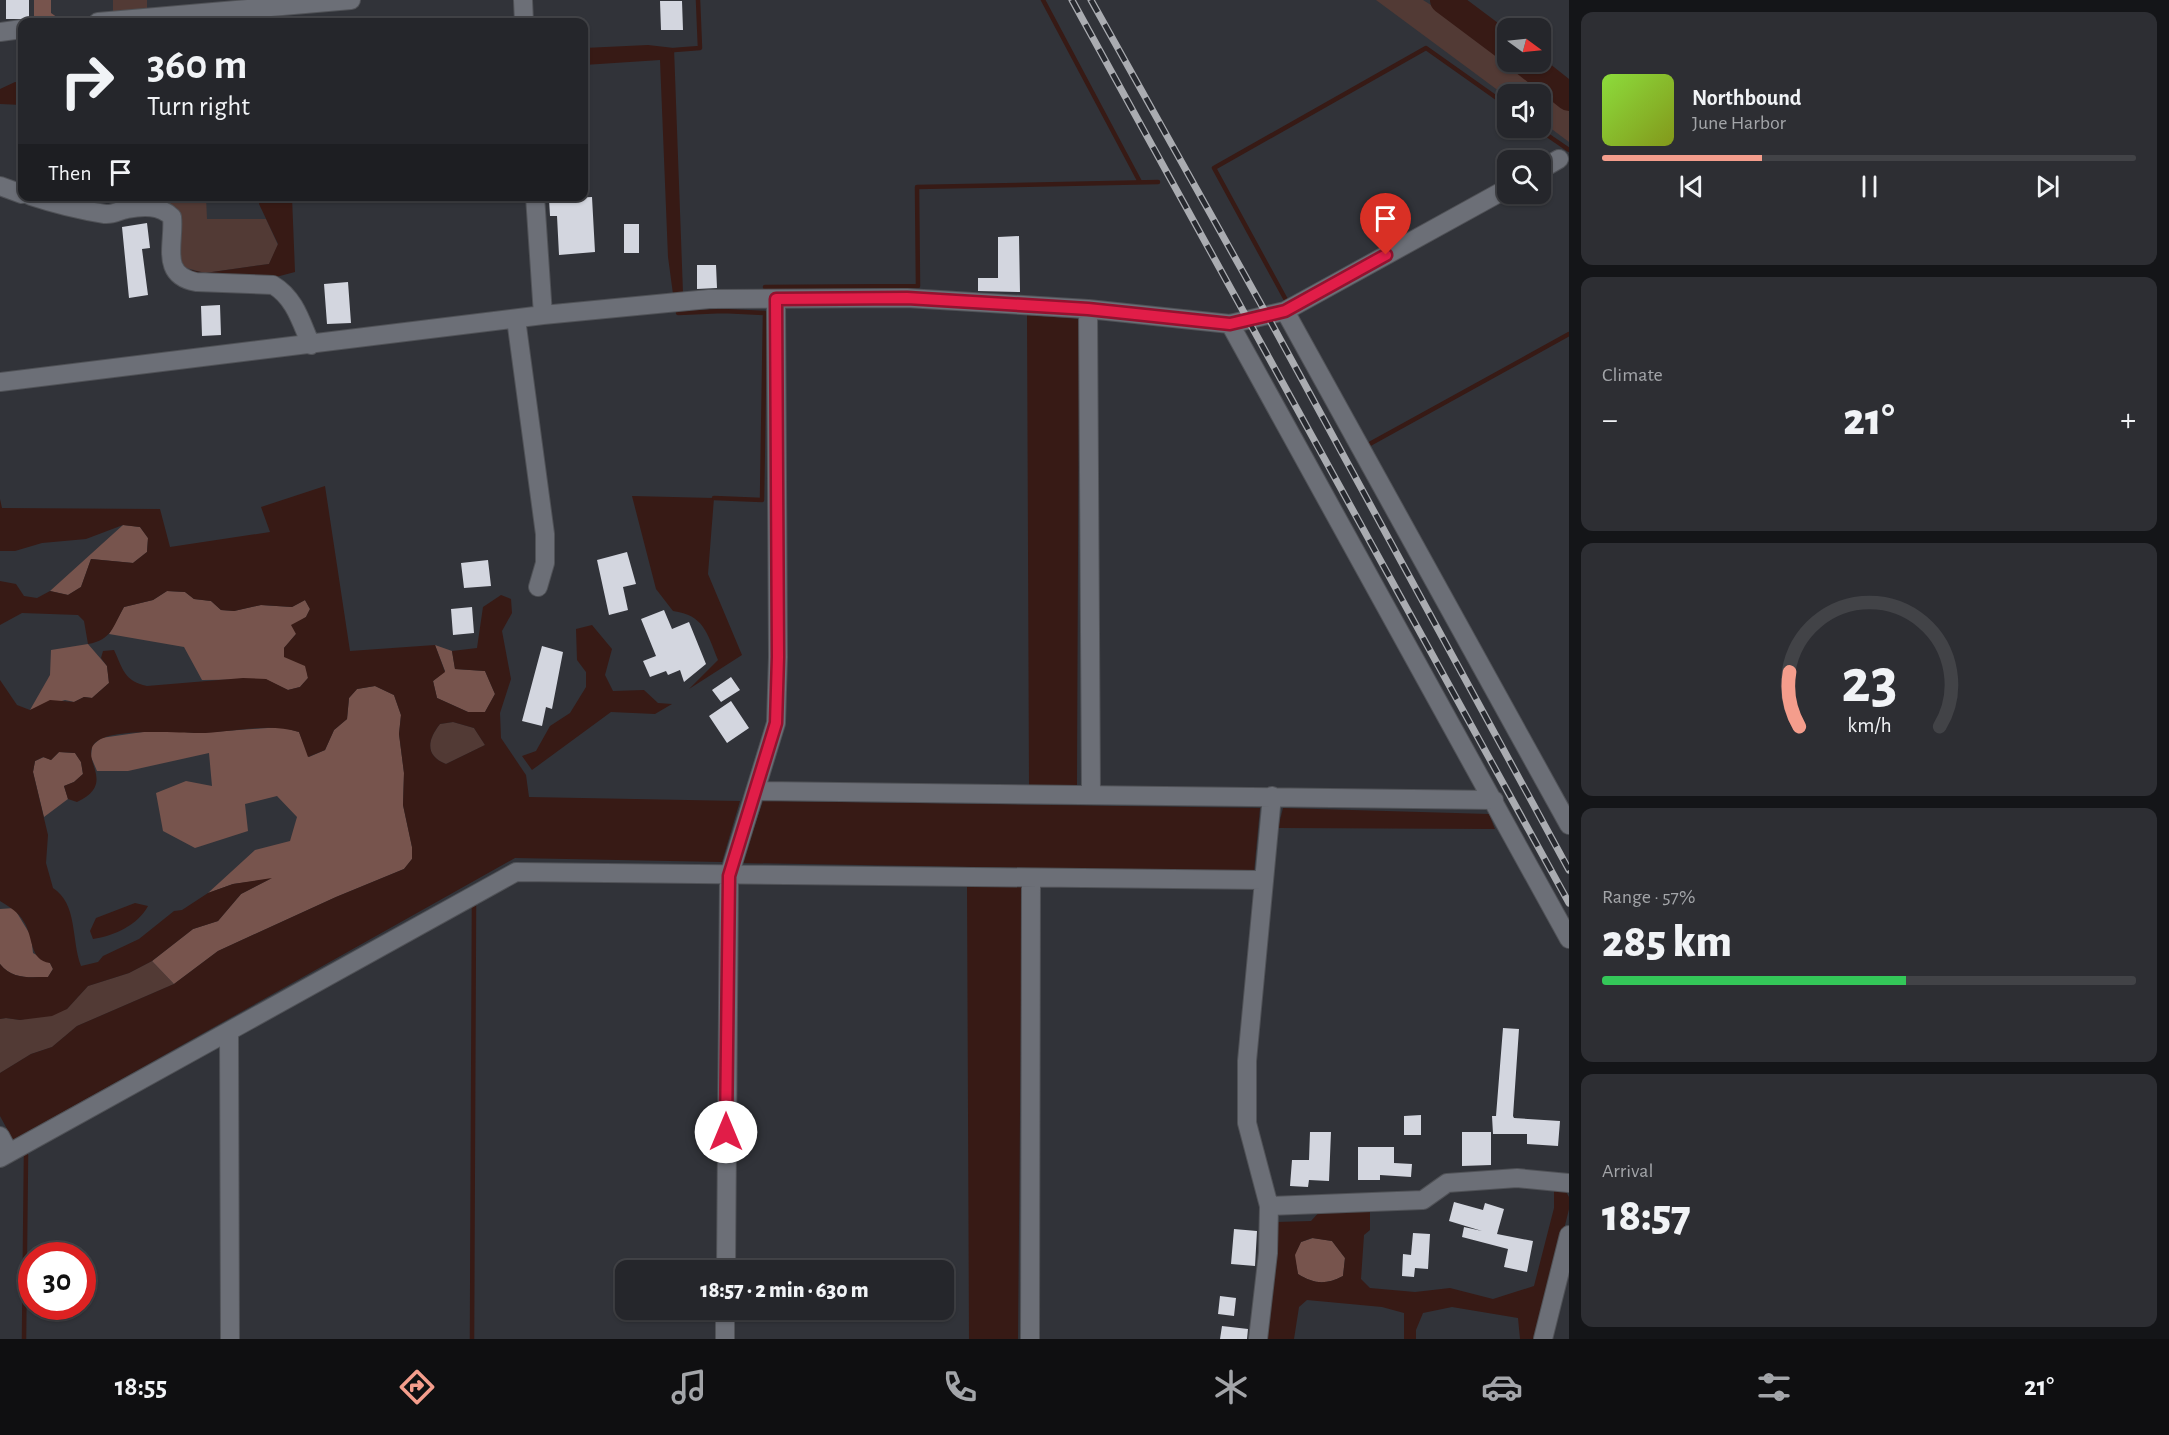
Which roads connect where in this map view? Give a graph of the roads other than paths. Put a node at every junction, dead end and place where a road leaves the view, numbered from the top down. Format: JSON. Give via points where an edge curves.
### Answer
{"nodes":[{"id":1,"x":351,"y":0,"type":"edge"},
{"id":2,"x":523,"y":0,"type":"edge"},
{"id":3,"x":144,"y":18,"type":"edge"},
{"id":4,"x":524,"y":18,"type":"edge"},
{"id":5,"x":18,"y":30,"type":"edge"},
{"id":6,"x":0,"y":32,"type":"edge"},
{"id":7,"x":1559,"y":159,"type":"dead end"},
{"id":8,"x":1551,"y":164,"type":"edge"},
{"id":9,"x":0,"y":186,"type":"edge"},
{"id":10,"x":18,"y":193,"type":"edge"},
{"id":11,"x":1497,"y":194,"type":"edge"},
{"id":12,"x":46,"y":201,"type":"edge"},
{"id":13,"x":535,"y":201,"type":"edge"},
{"id":14,"x":776,"y":299,"type":"junction"},
{"id":15,"x":1088,"y":309,"type":"junction"},
{"id":16,"x":1285,"y":311,"type":"junction"},
{"id":17,"x":543,"y":315,"type":"junction"},
{"id":18,"x":516,"y":319,"type":"junction"},
{"id":19,"x":1230,"y":324,"type":"junction"},
{"id":20,"x":311,"y":345,"type":"junction"},
{"id":21,"x":0,"y":382,"type":"edge"},
{"id":22,"x":538,"y":587,"type":"dead end"},
{"id":23,"x":755,"y":791,"type":"junction"},
{"id":24,"x":1091,"y":794,"type":"junction"},
{"id":25,"x":1494,"y":800,"type":"junction"},
{"id":26,"x":1270,"y":812,"type":"junction"},
{"id":27,"x":1569,"y":825,"type":"edge"},
{"id":28,"x":729,"y":876,"type":"junction"},
{"id":29,"x":1031,"y":878,"type":"junction"},
{"id":30,"x":1262,"y":880,"type":"junction"},
{"id":31,"x":1569,"y":939,"type":"edge"},
{"id":32,"x":229,"y":1032,"type":"junction"},
{"id":33,"x":0,"y":1136,"type":"edge"},
{"id":34,"x":4,"y":1155,"type":"edge"},
{"id":35,"x":1563,"y":1183,"type":"edge"},
{"id":36,"x":1269,"y":1206,"type":"junction"},
{"id":37,"x":1569,"y":1235,"type":"edge"},
{"id":38,"x":726,"y":1260,"type":"edge"},
{"id":39,"x":726,"y":1320,"type":"edge"},
{"id":40,"x":230,"y":1339,"type":"edge"},
{"id":41,"x":725,"y":1339,"type":"edge"},
{"id":42,"x":1030,"y":1339,"type":"edge"},
{"id":43,"x":1258,"y":1339,"type":"edge"},
{"id":44,"x":1543,"y":1339,"type":"edge"}],
"edges":[{"from":1,"to":3,"type":"street"},
{"from":2,"to":4,"type":"street"},
{"from":5,"to":6,"type":"street"},
{"from":7,"to":8,"type":"street"},
{"from":9,"to":10,"type":"street"},
{"from":11,"to":16,"type":"street"},
{"from":12,"to":20,"type":"street","via":[[108,214],[127,208],[155,207],[166,211],[172,217],[171,263],[177,274],[196,282],[273,285],[291,300]]},
{"from":13,"to":17,"type":"street"},
{"from":14,"to":15,"type":"street","via":[[907,298]]},
{"from":14,"to":17,"type":"street","via":[[709,299]]},
{"from":14,"to":23,"type":"street","via":[[776,714],[771,744]]},
{"from":15,"to":19,"type":"street"},
{"from":15,"to":24,"type":"street"},
{"from":16,"to":19,"type":"street"},
{"from":16,"to":27,"type":"street"},
{"from":17,"to":18,"type":"street"},
{"from":18,"to":20,"type":"street"},
{"from":18,"to":22,"type":"street","via":[[545,534],[545,563]]},
{"from":19,"to":25,"type":"street"},
{"from":20,"to":21,"type":"street"},
{"from":23,"to":24,"type":"street"},
{"from":23,"to":28,"type":"street"},
{"from":24,"to":26,"type":"street"},
{"from":25,"to":26,"type":"street"},
{"from":25,"to":31,"type":"street"},
{"from":26,"to":30,"type":"street"},
{"from":28,"to":29,"type":"street"},
{"from":28,"to":32,"type":"street","via":[[516,872]]},
{"from":28,"to":38,"type":"street"},
{"from":29,"to":30,"type":"street"},
{"from":29,"to":42,"type":"street"},
{"from":30,"to":36,"type":"street","via":[[1247,1061],[1247,1123]]},
{"from":32,"to":34,"type":"street"},
{"from":32,"to":40,"type":"street"},
{"from":33,"to":34,"type":"street"},
{"from":35,"to":36,"type":"street","via":[[1517,1178],[1447,1183],[1423,1200]]},
{"from":36,"to":43,"type":"street"},
{"from":37,"to":44,"type":"street"},
{"from":39,"to":41,"type":"street"}]}
